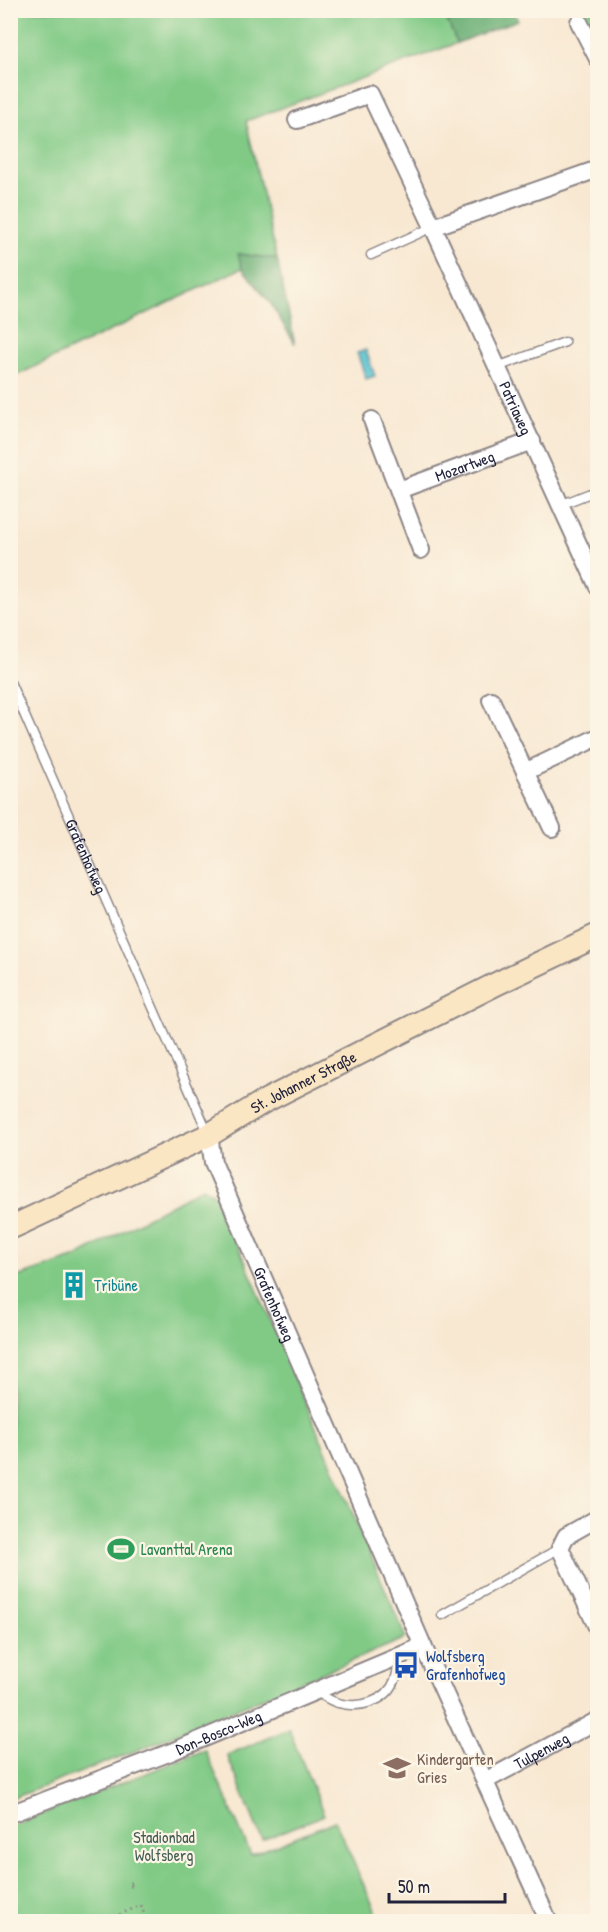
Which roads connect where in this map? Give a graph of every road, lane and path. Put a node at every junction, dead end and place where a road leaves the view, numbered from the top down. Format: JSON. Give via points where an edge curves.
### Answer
{"nodes":[{"id":1,"x":585,"y":29,"type":"dead end"},
{"id":2,"x":597,"y":59,"type":"edge"},
{"id":3,"x":297,"y":120,"type":"dead end"},
{"id":4,"x":597,"y":169,"type":"edge"},
{"id":5,"x":433,"y":227,"type":"junction"},
{"id":6,"x":370,"y":255,"type":"dead end"},
{"id":7,"x":564,"y":342,"type":"dead end"},
{"id":8,"x":497,"y":367,"type":"junction"},
{"id":9,"x":372,"y":420,"type":"dead end"},
{"id":10,"x":532,"y":441,"type":"junction"},
{"id":11,"x":399,"y":490,"type":"junction"},
{"id":12,"x":597,"y":490,"type":"edge"},
{"id":13,"x":560,"y":505,"type":"junction"},
{"id":14,"x":421,"y":550,"type":"dead end"},
{"id":15,"x":597,"y":587,"type":"edge"},
{"id":16,"x":10,"y":682,"type":"edge"},
{"id":17,"x":491,"y":700,"type":"dead end"},
{"id":18,"x":597,"y":737,"type":"edge"},
{"id":19,"x":525,"y":772,"type":"junction"},
{"id":20,"x":552,"y":828,"type":"dead end"},
{"id":21,"x":597,"y":936,"type":"edge"},
{"id":22,"x":209,"y":1135,"type":"junction"},
{"id":23,"x":10,"y":1228,"type":"edge"},
{"id":24,"x":597,"y":1518,"type":"edge"},
{"id":25,"x":560,"y":1548,"type":"junction"},
{"id":26,"x":442,"y":1615,"type":"dead end"},
{"id":27,"x":597,"y":1629,"type":"edge"},
{"id":28,"x":423,"y":1646,"type":"junction"},
{"id":29,"x":399,"y":1656,"type":"junction"},
{"id":30,"x":316,"y":1692,"type":"junction"},
{"id":31,"x":597,"y":1720,"type":"edge"},
{"id":32,"x":485,"y":1781,"type":"junction"},
{"id":33,"x":10,"y":1814,"type":"edge"},
{"id":34,"x":103,"y":1922,"type":"edge"},
{"id":35,"x":147,"y":1922,"type":"edge"},
{"id":36,"x":549,"y":1922,"type":"edge"}],
"edges":[{"from":1,"to":2,"type":"street"},
{"from":3,"to":5,"type":"street","name":"Patriaweg","via":[[370,94]]},
{"from":4,"to":5,"type":"street"},
{"from":5,"to":6,"type":"lane"},
{"from":5,"to":8,"type":"street","name":"Patriaweg"},
{"from":7,"to":8,"type":"lane"},
{"from":8,"to":10,"type":"street","name":"Patriaweg"},
{"from":9,"to":11,"type":"street"},
{"from":10,"to":11,"type":"street","name":"Mozartweg"},
{"from":10,"to":13,"type":"street","name":"Patriaweg"},
{"from":11,"to":14,"type":"street"},
{"from":12,"to":13,"type":"lane"},
{"from":13,"to":15,"type":"street","name":"Patriaweg"},
{"from":16,"to":22,"type":"lane","name":"Grafenhofweg"},
{"from":17,"to":19,"type":"street"},
{"from":18,"to":19,"type":"street"},
{"from":19,"to":20,"type":"street"},
{"from":21,"to":22,"type":"street","name":"St. Johanner Straße","via":[[263,1102]]},
{"from":22,"to":23,"type":"street","name":"St. Johanner Straße"},
{"from":22,"to":28,"type":"street","name":"Grafenhofweg","via":[[213,1162]]},
{"from":24,"to":25,"type":"street","via":[[566,1536]]},
{"from":25,"to":26,"type":"lane"},
{"from":25,"to":27,"type":"street"},
{"from":28,"to":29,"type":"street","name":"Don-Bosco-Weg"},
{"from":28,"to":32,"type":"street","name":"Grafenhofweg"},
{"from":29,"to":30,"type":"street","name":"Don-Bosco-Weg"},
{"from":29,"to":30,"type":"lane","via":[[395,1681],[383,1698],[351,1706]]},
{"from":30,"to":33,"type":"street","name":"Don-Bosco-Weg"},
{"from":31,"to":32,"type":"street","name":"Tulpenweg"},
{"from":32,"to":36,"type":"street","name":"Grafenhofweg"},
{"from":34,"to":35,"type":"path","via":[[141,1905]]}]}
